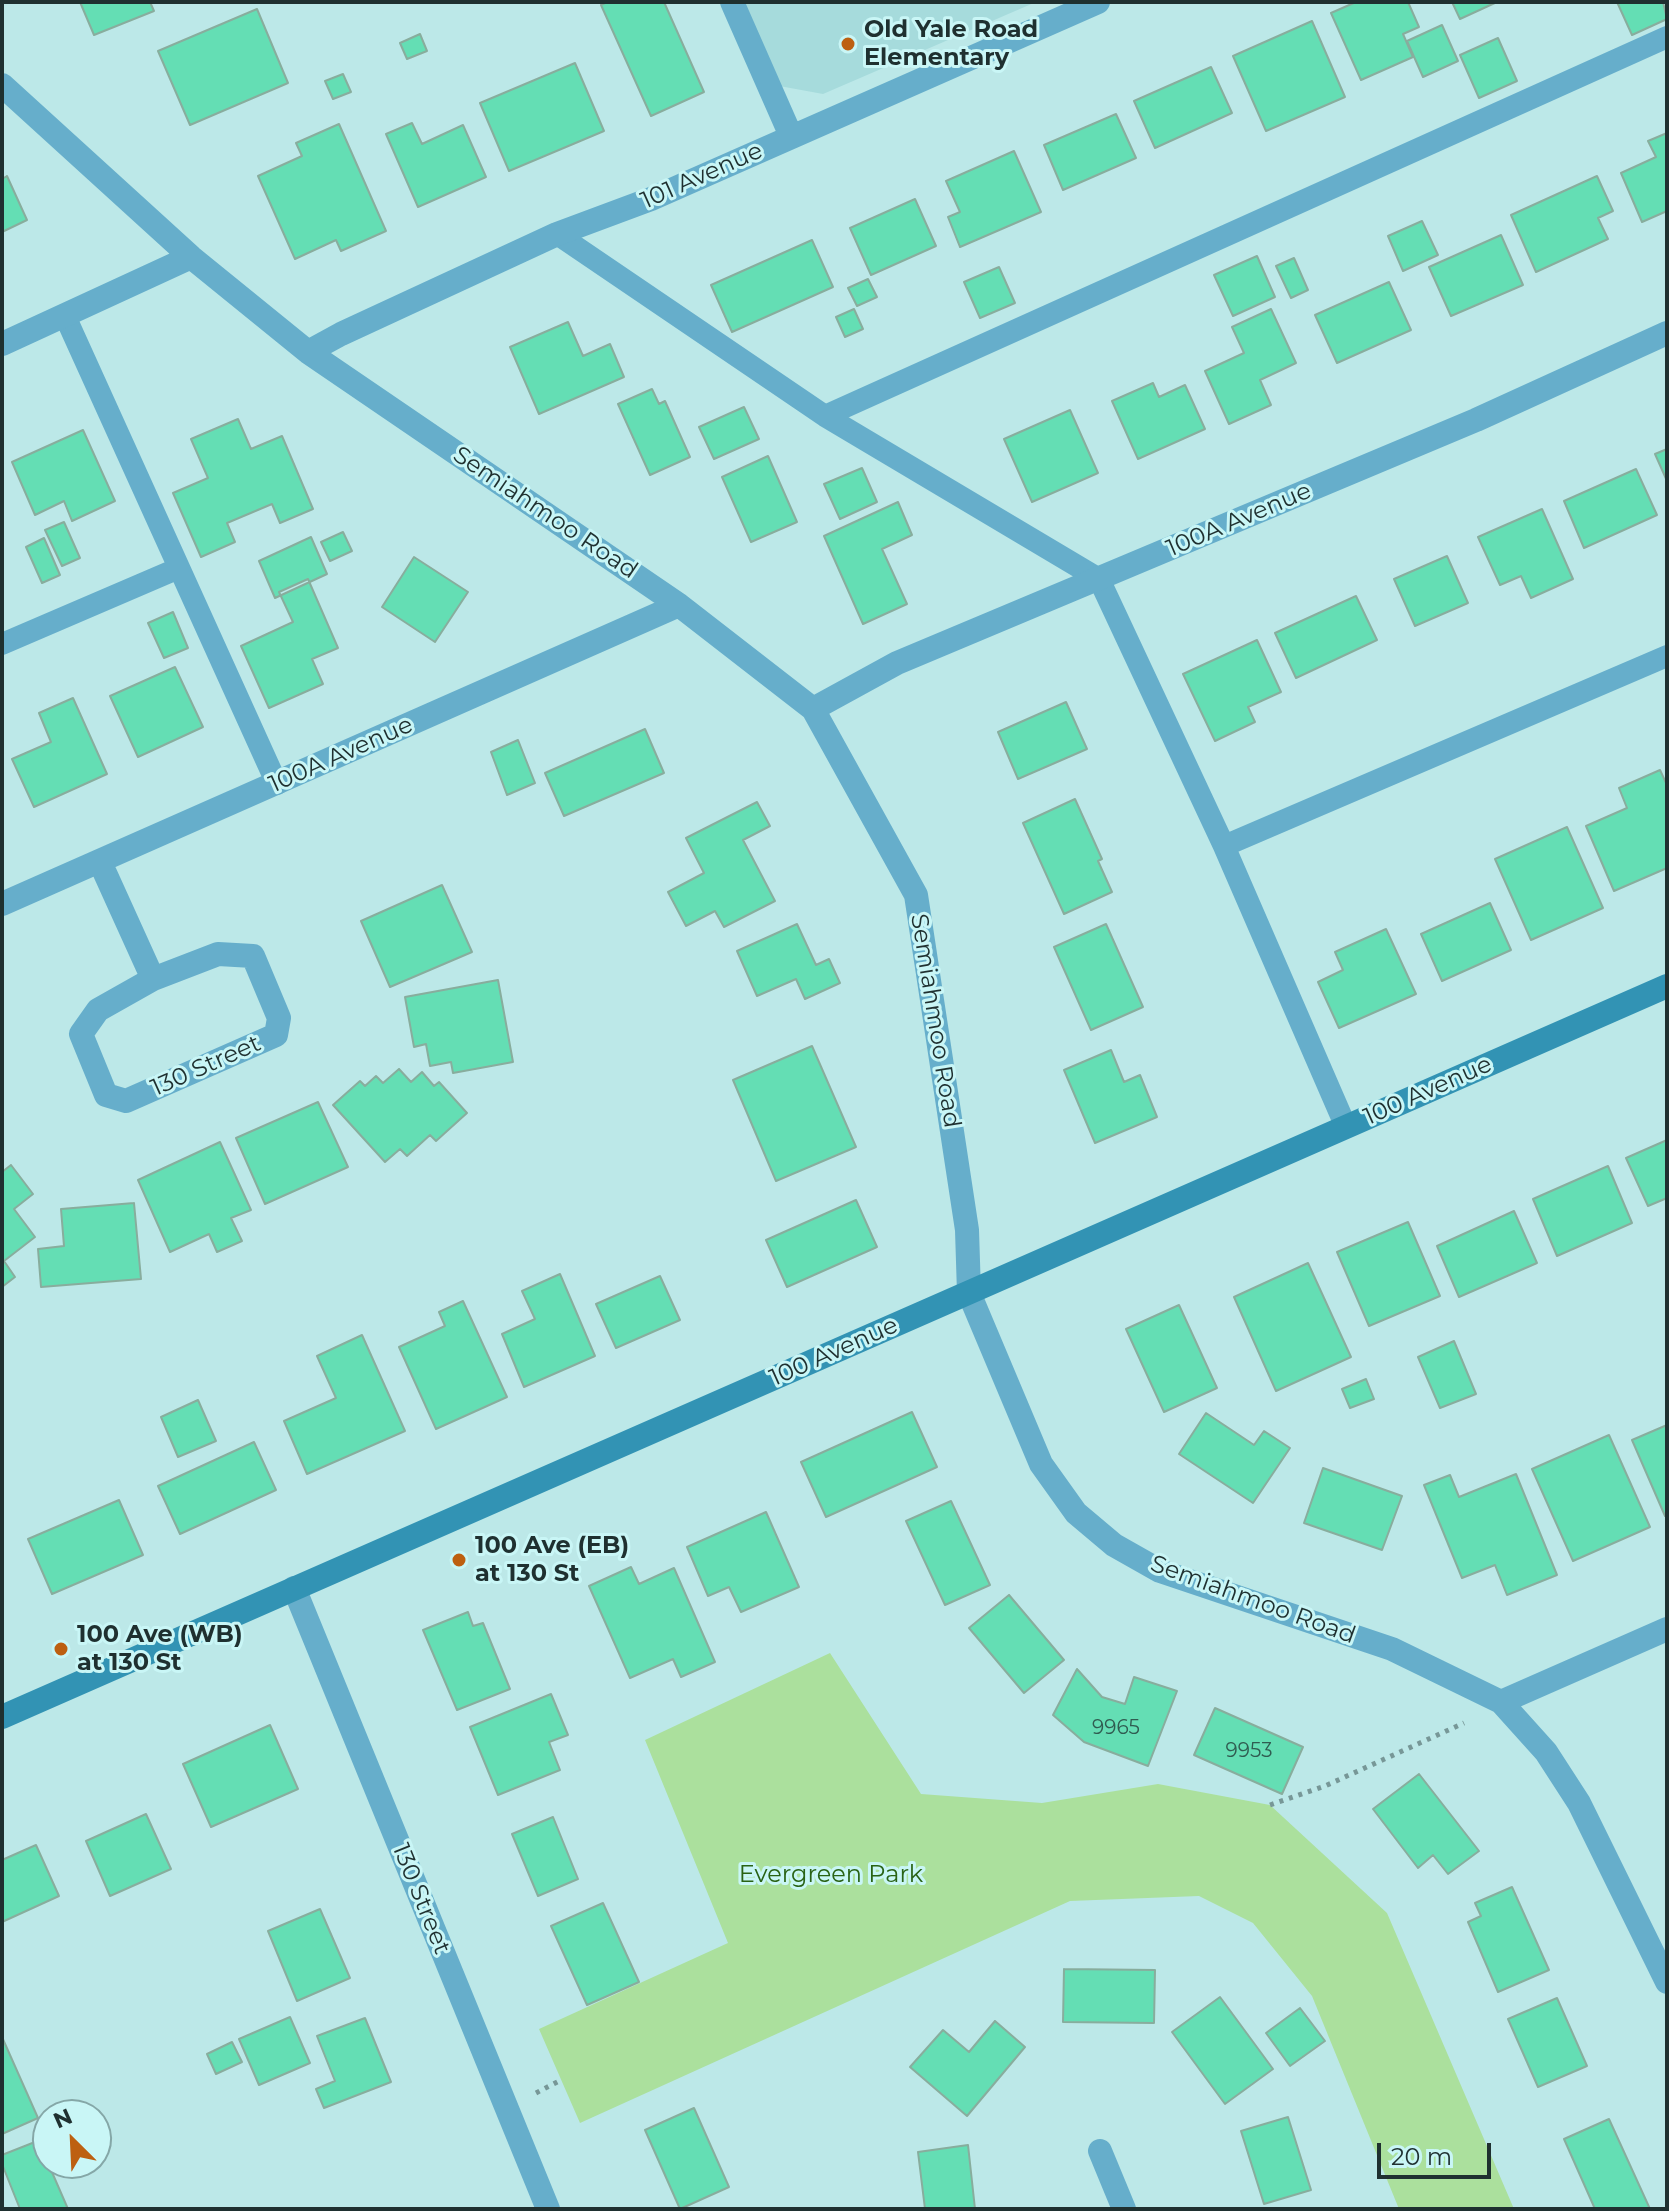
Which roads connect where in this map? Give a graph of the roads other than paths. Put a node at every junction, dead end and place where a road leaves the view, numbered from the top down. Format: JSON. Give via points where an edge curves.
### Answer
{"nodes":[{"id":1,"x":732,"y":2,"type":"edge"},
{"id":2,"x":1098,"y":2,"type":"edge"},
{"id":3,"x":1667,"y":37,"type":"edge"},
{"id":4,"x":2,"y":85,"type":"edge"},
{"id":5,"x":791,"y":136,"type":"junction"},
{"id":6,"x":557,"y":234,"type":"junction"},
{"id":7,"x":191,"y":257,"type":"junction"},
{"id":8,"x":65,"y":316,"type":"junction"},
{"id":9,"x":1667,"y":333,"type":"edge"},
{"id":10,"x":2,"y":344,"type":"edge"},
{"id":11,"x":308,"y":352,"type":"junction"},
{"id":12,"x":825,"y":416,"type":"junction"},
{"id":13,"x":179,"y":568,"type":"junction"},
{"id":14,"x":1099,"y":579,"type":"junction"},
{"id":15,"x":679,"y":605,"type":"junction"},
{"id":16,"x":2,"y":644,"type":"edge"},
{"id":17,"x":1667,"y":656,"type":"edge"},
{"id":18,"x":813,"y":709,"type":"junction"},
{"id":19,"x":277,"y":784,"type":"junction"},
{"id":20,"x":1224,"y":846,"type":"junction"},
{"id":21,"x":100,"y":862,"type":"junction"},
{"id":22,"x":2,"y":904,"type":"edge"},
{"id":23,"x":153,"y":979,"type":"junction"},
{"id":24,"x":1667,"y":986,"type":"edge"},
{"id":25,"x":1346,"y":1127,"type":"junction"},
{"id":26,"x":969,"y":1293,"type":"junction"},
{"id":27,"x":294,"y":1588,"type":"junction"},
{"id":28,"x":1667,"y":1629,"type":"edge"},
{"id":29,"x":1501,"y":1702,"type":"junction"},
{"id":30,"x":2,"y":1717,"type":"edge"},
{"id":31,"x":1667,"y":1982,"type":"edge"},
{"id":32,"x":1100,"y":2151,"type":"dead end"},
{"id":33,"x":548,"y":2209,"type":"edge"},
{"id":34,"x":1124,"y":2209,"type":"edge"}],
"edges":[{"from":1,"to":5,"type":"street"},
{"from":2,"to":5,"type":"street","name":"101 Avenue"},
{"from":3,"to":12,"type":"lane"},
{"from":4,"to":7,"type":"street","name":"Semiahmoo Road"},
{"from":5,"to":6,"type":"street","name":"101 Avenue","via":[[651,199]]},
{"from":6,"to":11,"type":"street","name":"101 Avenue"},
{"from":6,"to":12,"type":"lane"},
{"from":7,"to":8,"type":"street"},
{"from":7,"to":11,"type":"street","name":"Semiahmoo Road"},
{"from":8,"to":10,"type":"street"},
{"from":8,"to":13,"type":"lane"},
{"from":9,"to":14,"type":"street","name":"100A Avenue"},
{"from":11,"to":15,"type":"street","name":"Semiahmoo Road"},
{"from":12,"to":14,"type":"lane"},
{"from":13,"to":16,"type":"lane"},
{"from":13,"to":19,"type":"lane"},
{"from":14,"to":18,"type":"street","name":"100A Avenue","via":[[897,663]]},
{"from":14,"to":20,"type":"lane"},
{"from":15,"to":18,"type":"street","name":"Semiahmoo Road"},
{"from":15,"to":19,"type":"street","name":"100A Avenue"},
{"from":17,"to":20,"type":"lane"},
{"from":18,"to":26,"type":"street","name":"Semiahmoo Road","via":[[916,895],[967,1230]]},
{"from":19,"to":21,"type":"street","name":"100A Avenue"},
{"from":20,"to":25,"type":"lane"},
{"from":21,"to":22,"type":"street","name":"100A Avenue"},
{"from":21,"to":23,"type":"street"},
{"from":23,"to":23,"type":"street","name":"130 Street","via":[[218,954],[253,956],[279,1018],[276,1035],[126,1101],[106,1095],[81,1034],[98,1010]]},
{"from":24,"to":25,"type":"street","name":"100 Avenue"},
{"from":25,"to":26,"type":"street","name":"100 Avenue"},
{"from":26,"to":27,"type":"street","name":"100 Avenue"},
{"from":26,"to":29,"type":"street","name":"Semiahmoo Road","via":[[1041,1464],[1076,1513],[1114,1545],[1160,1571],[1392,1649]]},
{"from":27,"to":30,"type":"street","name":"100 Avenue"},
{"from":27,"to":33,"type":"street","name":"130 Street"},
{"from":28,"to":29,"type":"street"},
{"from":29,"to":31,"type":"street","name":"Semiahmoo Road","via":[[1546,1752],[1579,1803]]},
{"from":32,"to":34,"type":"street"}]}
